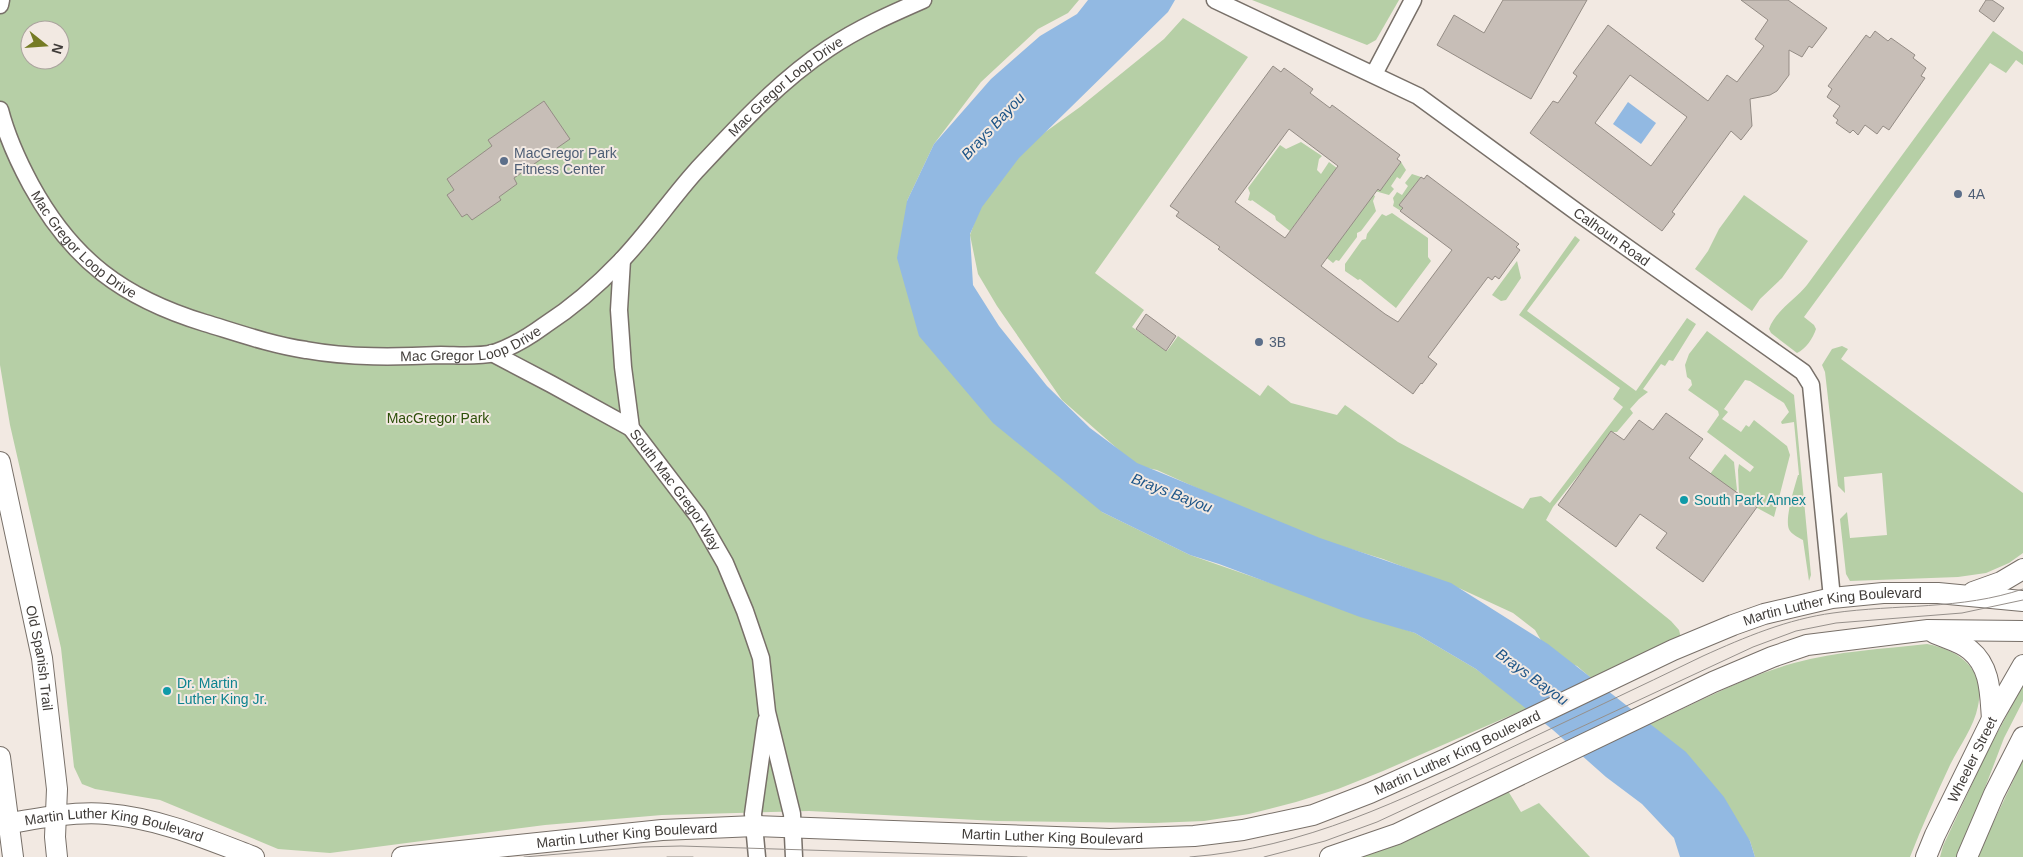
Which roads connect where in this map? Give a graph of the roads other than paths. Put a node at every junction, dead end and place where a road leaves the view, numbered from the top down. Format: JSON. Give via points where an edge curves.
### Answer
{"nodes":[{"id":1,"x":1,"y":0,"type":"edge"},
{"id":2,"x":923,"y":0,"type":"edge"},
{"id":3,"x":1215,"y":0,"type":"edge"},
{"id":4,"x":1413,"y":0,"type":"edge"},
{"id":5,"x":0,"y":5,"type":"edge"},
{"id":6,"x":1374,"y":74,"type":"junction"},
{"id":7,"x":0,"y":110,"type":"edge"},
{"id":8,"x":622,"y":260,"type":"junction"},
{"id":9,"x":492,"y":354,"type":"junction"},
{"id":10,"x":631,"y":428,"type":"junction"},
{"id":11,"x":0,"y":462,"type":"edge"},
{"id":12,"x":2023,"y":569,"type":"edge"},
{"id":13,"x":1966,"y":595,"type":"junction"},
{"id":14,"x":1832,"y":598,"type":"junction"},
{"id":15,"x":2023,"y":601,"type":"edge"},
{"id":16,"x":1928,"y":630,"type":"junction"},
{"id":17,"x":2023,"y":631,"type":"edge"},
{"id":18,"x":2023,"y":665,"type":"edge"},
{"id":19,"x":767,"y":712,"type":"junction"},
{"id":20,"x":1992,"y":719,"type":"junction"},
{"id":21,"x":2023,"y":737,"type":"edge"},
{"id":22,"x":0,"y":757,"type":"edge"},
{"id":23,"x":55,"y":817,"type":"junction"},
{"id":24,"x":4,"y":824,"type":"edge"},
{"id":25,"x":755,"y":826,"type":"junction"},
{"id":26,"x":793,"y":827,"type":"junction"},
{"id":27,"x":13,"y":857,"type":"edge"},
{"id":28,"x":57,"y":857,"type":"edge"},
{"id":29,"x":254,"y":857,"type":"edge"},
{"id":30,"x":402,"y":857,"type":"edge"},
{"id":31,"x":757,"y":857,"type":"edge"},
{"id":32,"x":794,"y":857,"type":"edge"},
{"id":33,"x":1330,"y":857,"type":"edge"},
{"id":34,"x":1926,"y":857,"type":"edge"},
{"id":35,"x":1968,"y":857,"type":"edge"}],
"edges":[{"from":1,"to":5,"type":"street"},
{"from":2,"to":8,"type":"street","name":"Mac Gregor Loop Drive","via":[[858,30],[828,48],[773,92],[695,172]]},
{"from":3,"to":6,"type":"street","name":"Calhoun Road"},
{"from":4,"to":6,"type":"street"},
{"from":6,"to":14,"type":"street","name":"Calhoun Road","via":[[1418,96],[1803,372],[1811,384]]},
{"from":7,"to":9,"type":"street","name":"Mac Gregor Loop Drive","via":[[21,168],[57,228],[90,264],[136,295],[198,320],[308,351],[422,356]]},
{"from":8,"to":9,"type":"street","name":"Mac Gregor Loop Drive","via":[[560,316]]},
{"from":8,"to":10,"type":"street","name":"South Mac Gregor Way","via":[[619,310]]},
{"from":9,"to":10,"type":"street"},
{"from":10,"to":19,"type":"street","name":"South Mac Gregor Way","via":[[693,509],[724,562],[746,611],[761,658]]},
{"from":11,"to":23,"type":"main road","name":"Old Spanish Trail","via":[[42,658],[57,789]]},
{"from":12,"to":13,"type":"main road","via":[[2001,582]]},
{"from":13,"to":14,"type":"main road","name":"Martin Luther King Boulevard","via":[[1883,593]]},
{"from":13,"to":15,"type":"main road","name":"Martin Luther King Boulevard"},
{"from":14,"to":26,"type":"main road","name":"Martin Luther King Boulevard","via":[[1764,614],[1705,636],[1462,752],[1313,815],[1243,830],[1194,836],[1110,839]]},
{"from":16,"to":17,"type":"main road"},
{"from":16,"to":20,"type":"main road","via":[[1969,648],[1983,663]]},
{"from":16,"to":33,"type":"main road","via":[[1807,645],[1772,657],[1397,834]]},
{"from":18,"to":20,"type":"main road","name":"Wheeler Street"},
{"from":19,"to":25,"type":"street","name":"South Mac Gregor Way","via":[[753,814]]},
{"from":19,"to":26,"type":"street","name":"South Mac Gregor Way"},
{"from":20,"to":34,"type":"main road","name":"Wheeler Street"},
{"from":21,"to":35,"type":"main road","via":[[1994,794]]},
{"from":22,"to":24,"type":"main road"},
{"from":23,"to":24,"type":"main road","name":"Martin Luther King Boulevard"},
{"from":23,"to":28,"type":"main road","name":"Old Spanish Trail"},
{"from":23,"to":29,"type":"main road","name":"Martin Luther King Boulevard","via":[[106,814],[134,818],[161,824]]},
{"from":24,"to":27,"type":"main road"},
{"from":25,"to":26,"type":"main road","name":"Martin Luther King Boulevard"},
{"from":25,"to":30,"type":"main road","name":"Martin Luther King Boulevard","via":[[662,830]]},
{"from":25,"to":31,"type":"street","name":"South Mac Gregor Way"},
{"from":26,"to":32,"type":"street","name":"South Mac Gregor Way"}]}
